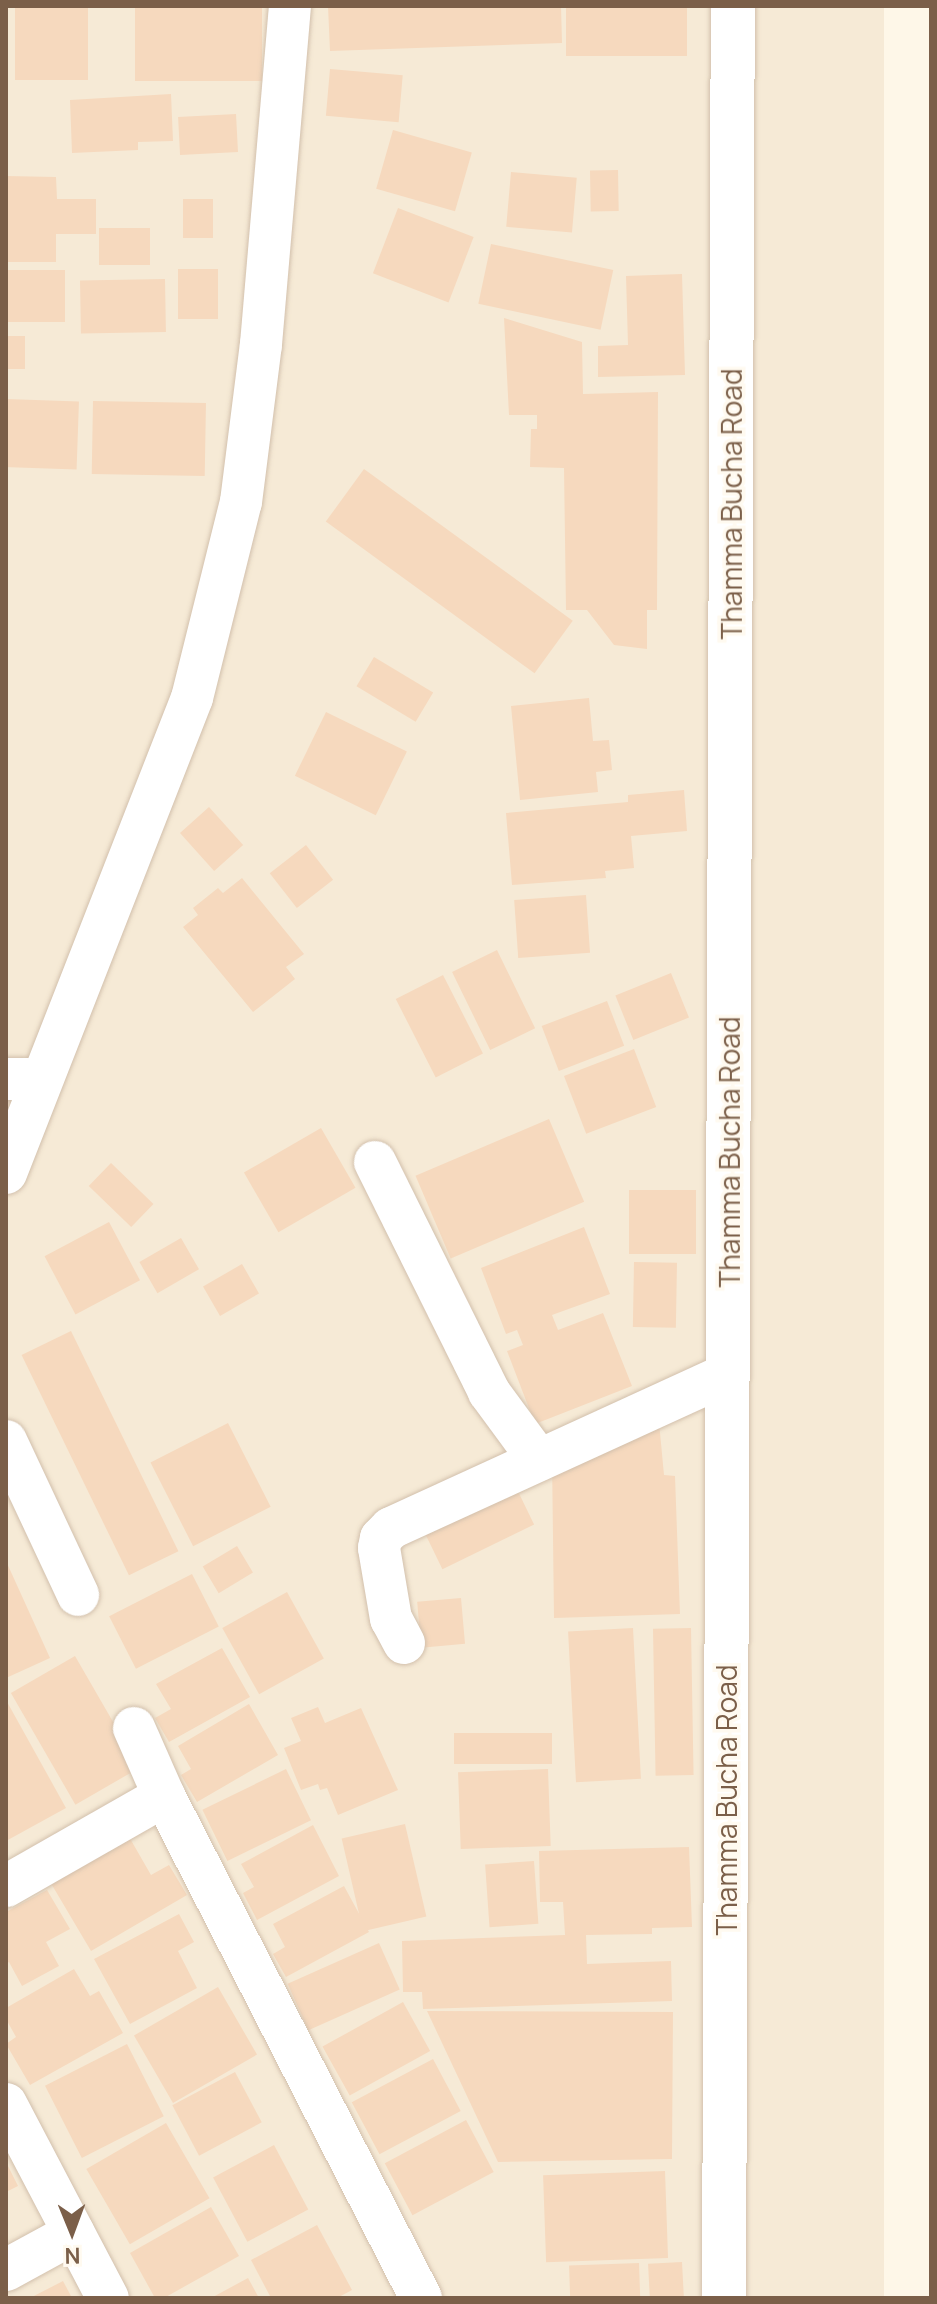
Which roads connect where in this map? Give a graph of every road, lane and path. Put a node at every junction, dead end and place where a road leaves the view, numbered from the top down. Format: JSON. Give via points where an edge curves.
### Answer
{"nodes":[{"id":1,"x":290,"y":6,"type":"edge"},
{"id":2,"x":733,"y":6,"type":"edge"},
{"id":3,"x":24,"y":1079,"type":"edge"},
{"id":4,"x":375,"y":1162,"type":"dead end"},
{"id":5,"x":6,"y":1173,"type":"edge"},
{"id":6,"x":728,"y":1374,"type":"junction"},
{"id":7,"x":6,"y":1441,"type":"edge"},
{"id":8,"x":539,"y":1460,"type":"junction"},
{"id":9,"x":78,"y":1595,"type":"dead end"},
{"id":10,"x":404,"y":1643,"type":"dead end"},
{"id":11,"x":134,"y":1728,"type":"dead end"},
{"id":12,"x":164,"y":1796,"type":"junction"},
{"id":13,"x":6,"y":1886,"type":"edge"},
{"id":14,"x":6,"y":2104,"type":"edge"},
{"id":15,"x":74,"y":2233,"type":"junction"},
{"id":16,"x":6,"y":2270,"type":"edge"},
{"id":17,"x":108,"y":2298,"type":"edge"},
{"id":18,"x":421,"y":2298,"type":"edge"},
{"id":19,"x":724,"y":2298,"type":"edge"}],
"edges":[{"from":1,"to":3,"type":"street","via":[[261,344],[241,502],[192,698]]},
{"from":2,"to":6,"type":"main road","name":"Thamma Bucha Road"},
{"from":3,"to":5,"type":"street"},
{"from":4,"to":8,"type":"street","via":[[489,1392]]},
{"from":6,"to":8,"type":"street"},
{"from":6,"to":19,"type":"main road","name":"Thamma Bucha Road"},
{"from":7,"to":9,"type":"street"},
{"from":8,"to":10,"type":"street","via":[[391,1528],[381,1538],[391,1619]]},
{"from":11,"to":12,"type":"street"},
{"from":12,"to":13,"type":"street"},
{"from":12,"to":18,"type":"street"},
{"from":14,"to":15,"type":"street"},
{"from":15,"to":16,"type":"street"},
{"from":15,"to":17,"type":"street"}]}
